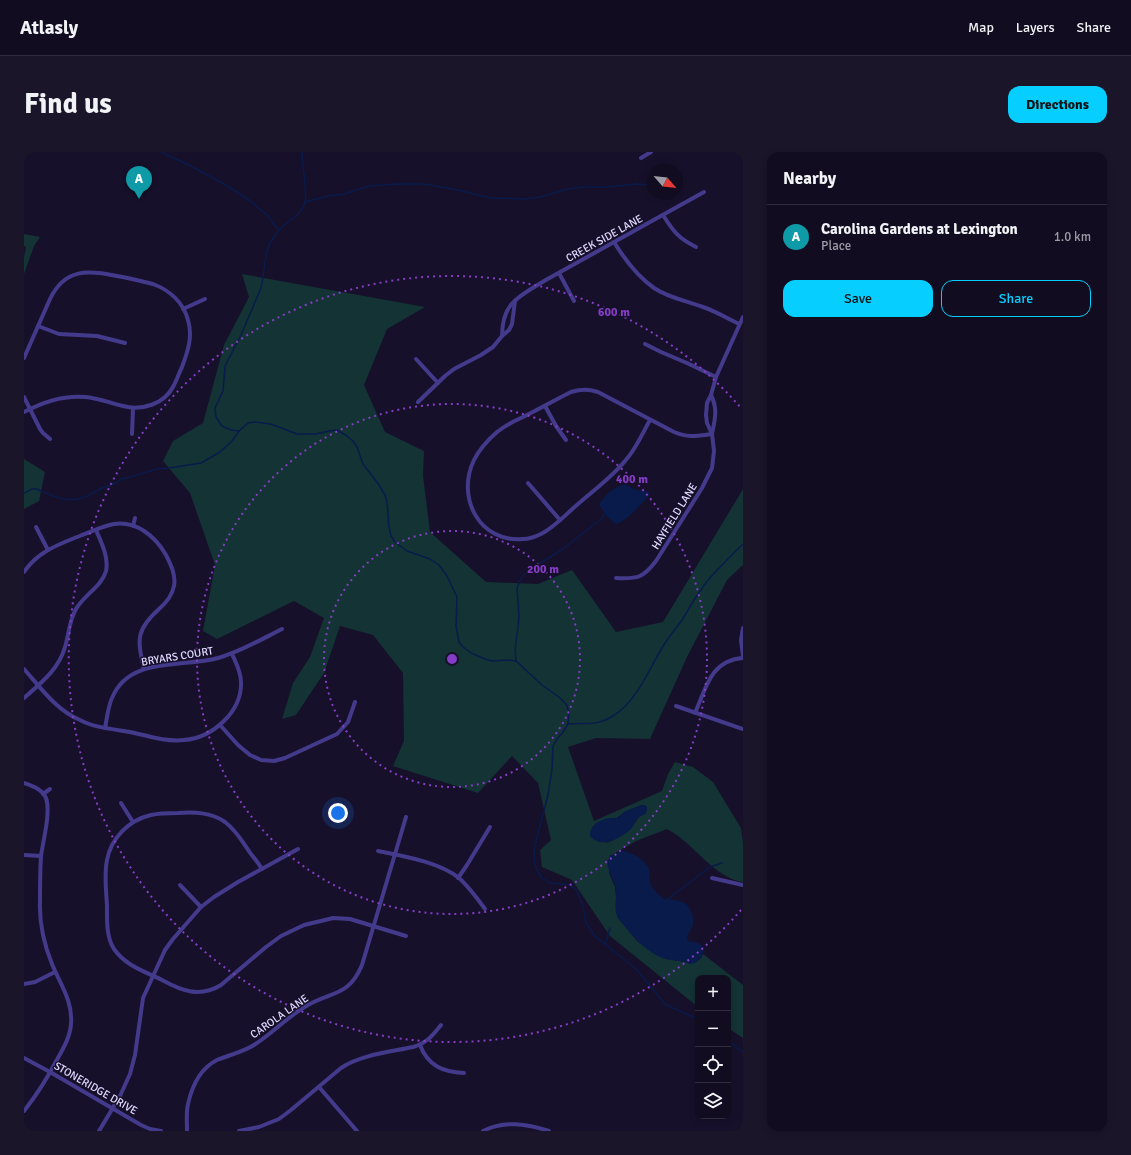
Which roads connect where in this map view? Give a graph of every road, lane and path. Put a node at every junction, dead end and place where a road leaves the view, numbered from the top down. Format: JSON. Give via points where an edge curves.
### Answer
{"nodes":[{"id":1,"x":651,"y":152,"type":"edge"},
{"id":2,"x":641,"y":158,"type":"dead end"},
{"id":3,"x":704,"y":192,"type":"dead end"},
{"id":4,"x":663,"y":215,"type":"junction"},
{"id":5,"x":614,"y":242,"type":"junction"},
{"id":6,"x":696,"y":247,"type":"dead end"},
{"id":7,"x":559,"y":274,"type":"junction"},
{"id":8,"x":205,"y":299,"type":"dead end"},
{"id":9,"x":515,"y":301,"type":"junction"},
{"id":10,"x":574,"y":301,"type":"dead end"},
{"id":11,"x":184,"y":309,"type":"junction"},
{"id":12,"x":743,"y":317,"type":"edge"},
{"id":13,"x":739,"y":324,"type":"junction"},
{"id":14,"x":38,"y":326,"type":"junction"},
{"id":15,"x":502,"y":336,"type":"junction"},
{"id":16,"x":125,"y":343,"type":"dead end"},
{"id":17,"x":645,"y":344,"type":"dead end"},
{"id":18,"x":24,"y":358,"type":"edge"},
{"id":19,"x":416,"y":359,"type":"dead end"},
{"id":20,"x":716,"y":377,"type":"junction"},
{"id":21,"x":438,"y":383,"type":"junction"},
{"id":22,"x":711,"y":395,"type":"junction"},
{"id":23,"x":24,"y":397,"type":"edge"},
{"id":24,"x":418,"y":402,"type":"dead end"},
{"id":25,"x":545,"y":406,"type":"junction"},
{"id":26,"x":133,"y":408,"type":"junction"},
{"id":27,"x":30,"y":409,"type":"junction"},
{"id":28,"x":24,"y":412,"type":"edge"},
{"id":29,"x":650,"y":420,"type":"junction"},
{"id":30,"x":132,"y":434,"type":"dead end"},
{"id":31,"x":712,"y":434,"type":"junction"},
{"id":32,"x":50,"y":439,"type":"dead end"},
{"id":33,"x":566,"y":440,"type":"dead end"},
{"id":34,"x":528,"y":483,"type":"dead end"},
{"id":35,"x":135,"y":518,"type":"dead end"},
{"id":36,"x":560,"y":520,"type":"junction"},
{"id":37,"x":132,"y":526,"type":"junction"},
{"id":38,"x":36,"y":527,"type":"dead end"},
{"id":39,"x":96,"y":530,"type":"junction"},
{"id":40,"x":48,"y":550,"type":"junction"},
{"id":41,"x":24,"y":572,"type":"edge"},
{"id":42,"x":616,"y":578,"type":"dead end"},
{"id":43,"x":282,"y":628,"type":"dead end"},
{"id":44,"x":743,"y":628,"type":"edge"},
{"id":45,"x":232,"y":654,"type":"junction"},
{"id":46,"x":743,"y":657,"type":"edge"},
{"id":47,"x":24,"y":669,"type":"edge"},
{"id":48,"x":144,"y":669,"type":"junction"},
{"id":49,"x":38,"y":686,"type":"junction"},
{"id":50,"x":24,"y":698,"type":"edge"},
{"id":51,"x":355,"y":702,"type":"dead end"},
{"id":52,"x":676,"y":706,"type":"dead end"},
{"id":53,"x":695,"y":713,"type":"junction"},
{"id":54,"x":220,"y":725,"type":"junction"},
{"id":55,"x":105,"y":728,"type":"junction"},
{"id":56,"x":743,"y":729,"type":"edge"},
{"id":57,"x":24,"y":783,"type":"edge"},
{"id":58,"x":50,"y":789,"type":"dead end"},
{"id":59,"x":43,"y":794,"type":"junction"},
{"id":60,"x":121,"y":803,"type":"dead end"},
{"id":61,"x":406,"y":817,"type":"dead end"},
{"id":62,"x":132,"y":822,"type":"junction"},
{"id":63,"x":490,"y":827,"type":"dead end"},
{"id":64,"x":298,"y":849,"type":"dead end"},
{"id":65,"x":378,"y":851,"type":"dead end"},
{"id":66,"x":395,"y":854,"type":"junction"},
{"id":67,"x":24,"y":855,"type":"edge"},
{"id":68,"x":41,"y":856,"type":"junction"},
{"id":69,"x":262,"y":869,"type":"junction"},
{"id":70,"x":458,"y":878,"type":"junction"},
{"id":71,"x":712,"y":878,"type":"dead end"},
{"id":72,"x":180,"y":885,"type":"dead end"},
{"id":73,"x":743,"y":885,"type":"edge"},
{"id":74,"x":201,"y":907,"type":"junction"},
{"id":75,"x":485,"y":908,"type":"dead end"},
{"id":76,"x":374,"y":925,"type":"junction"},
{"id":77,"x":406,"y":936,"type":"dead end"},
{"id":78,"x":55,"y":972,"type":"junction"},
{"id":79,"x":153,"y":975,"type":"junction"},
{"id":80,"x":24,"y":984,"type":"edge"},
{"id":81,"x":441,"y":1025,"type":"dead end"},
{"id":82,"x":420,"y":1045,"type":"junction"},
{"id":83,"x":24,"y":1058,"type":"edge"},
{"id":84,"x":50,"y":1072,"type":"junction"},
{"id":85,"x":464,"y":1073,"type":"dead end"},
{"id":86,"x":319,"y":1087,"type":"junction"},
{"id":87,"x":113,"y":1108,"type":"junction"},
{"id":88,"x":24,"y":1112,"type":"edge"},
{"id":89,"x":99,"y":1131,"type":"edge"},
{"id":90,"x":160,"y":1131,"type":"edge"},
{"id":91,"x":187,"y":1131,"type":"edge"},
{"id":92,"x":239,"y":1131,"type":"edge"},
{"id":93,"x":357,"y":1131,"type":"edge"},
{"id":94,"x":483,"y":1131,"type":"edge"},
{"id":95,"x":549,"y":1131,"type":"edge"}],
"edges":[{"from":1,"to":2,"type":"street"},
{"from":3,"to":4,"type":"street","name":"CREEK SIDE LANE"},
{"from":4,"to":5,"type":"street","name":"CREEK SIDE LANE"},
{"from":4,"to":6,"type":"street","via":[[678,236]]},
{"from":5,"to":7,"type":"street","name":"CREEK SIDE LANE"},
{"from":5,"to":13,"type":"street","via":[[633,270],[655,288]]},
{"from":7,"to":9,"type":"street","name":"CREEK SIDE LANE"},
{"from":7,"to":10,"type":"street"},
{"from":8,"to":11,"type":"street"},
{"from":9,"to":15,"type":"street","name":"CREEK SIDE LANE","via":[[506,312]]},
{"from":9,"to":15,"type":"street","via":[[512,324]]},
{"from":11,"to":14,"type":"street","via":[[172,294],[153,284],[86,272],[69,277],[59,285],[52,294]]},
{"from":11,"to":26,"type":"street","via":[[190,326],[190,342],[174,386],[159,402]]},
{"from":12,"to":13,"type":"street","name":"HAYFIELD LANE"},
{"from":13,"to":20,"type":"street","name":"HAYFIELD LANE"},
{"from":14,"to":16,"type":"street","via":[[59,334],[97,336]]},
{"from":14,"to":18,"type":"street"},
{"from":15,"to":21,"type":"street","via":[[493,347],[454,369]]},
{"from":17,"to":20,"type":"street"},
{"from":19,"to":21,"type":"street"},
{"from":20,"to":22,"type":"street","name":"HAYFIELD LANE"},
{"from":21,"to":24,"type":"street"},
{"from":22,"to":31,"type":"street","name":"HAYFIELD LANE","via":[[716,415]]},
{"from":22,"to":31,"type":"street","name":"HAYFIELD LANE","via":[[706,415]]},
{"from":23,"to":27,"type":"street"},
{"from":25,"to":29,"type":"street","via":[[571,392],[589,389]]},
{"from":25,"to":33,"type":"street"},
{"from":25,"to":36,"type":"street","via":[[509,424],[491,438],[474,459],[468,491],[470,506],[479,522],[498,536],[532,538]]},
{"from":26,"to":27,"type":"street","via":[[95,398],[74,396],[58,398]]},
{"from":26,"to":30,"type":"street"},
{"from":27,"to":28,"type":"street"},
{"from":27,"to":32,"type":"street","via":[[40,429]]},
{"from":29,"to":31,"type":"street","via":[[684,436]]},
{"from":29,"to":36,"type":"street","via":[[625,462]]},
{"from":31,"to":42,"type":"street","name":"HAYFIELD LANE","via":[[712,468],[656,561],[644,575],[631,579]]},
{"from":34,"to":36,"type":"street"},
{"from":35,"to":37,"type":"street"},
{"from":37,"to":39,"type":"street","via":[[114,524]]},
{"from":37,"to":48,"type":"street","via":[[157,541],[174,575],[174,588],[169,599],[141,632],[140,648]]},
{"from":38,"to":40,"type":"street"},
{"from":39,"to":40,"type":"street"},
{"from":39,"to":49,"type":"street","via":[[106,558],[105,574],[76,609],[62,656],[54,670]]},
{"from":40,"to":41,"type":"street","via":[[37,557]]},
{"from":43,"to":45,"type":"street","name":"BRYARS COURT"},
{"from":44,"to":46,"type":"street"},
{"from":45,"to":48,"type":"street","name":"BRYARS COURT"},
{"from":45,"to":54,"type":"street","via":[[240,675],[240,693],[236,705]]},
{"from":46,"to":53,"type":"street","via":[[726,662],[715,670]]},
{"from":47,"to":49,"type":"street"},
{"from":48,"to":55,"type":"street","name":"BRYARS COURT","via":[[134,672],[116,689],[111,699]]},
{"from":49,"to":50,"type":"street"},
{"from":49,"to":55,"type":"street","via":[[72,716]]},
{"from":51,"to":54,"type":"street","via":[[348,722],[336,734],[286,758],[274,761],[261,760],[250,755]]},
{"from":52,"to":53,"type":"street"},
{"from":53,"to":56,"type":"street"},
{"from":54,"to":55,"type":"street","via":[[197,738],[176,741]]},
{"from":57,"to":59,"type":"street"},
{"from":58,"to":59,"type":"street"},
{"from":59,"to":68,"type":"street","via":[[47,802],[47,811]]},
{"from":60,"to":62,"type":"street"},
{"from":61,"to":66,"type":"street","name":"CAROLA LANE"},
{"from":62,"to":69,"type":"street","via":[[152,815],[172,813],[199,813],[218,818],[236,832]]},
{"from":62,"to":79,"type":"street","via":[[116,839],[107,860],[108,932],[112,945],[124,960],[133,967]]},
{"from":63,"to":70,"type":"street"},
{"from":64,"to":69,"type":"street"},
{"from":65,"to":66,"type":"street"},
{"from":66,"to":70,"type":"street","via":[[434,865]]},
{"from":66,"to":76,"type":"street","name":"CAROLA LANE"},
{"from":67,"to":68,"type":"street"},
{"from":68,"to":78,"type":"street","via":[[40,919],[45,945]]},
{"from":69,"to":74,"type":"street","via":[[222,891]]},
{"from":70,"to":75,"type":"street"},
{"from":71,"to":73,"type":"street"},
{"from":72,"to":74,"type":"street"},
{"from":74,"to":79,"type":"street","via":[[164,950]]},
{"from":76,"to":77,"type":"street"},
{"from":76,"to":79,"type":"street","via":[[333,918],[293,930],[274,941],[221,985],[206,991],[180,989]]},
{"from":76,"to":91,"type":"street","name":"CAROLA LANE","via":[[362,966],[350,985],[307,1006],[253,1045],[217,1060],[200,1074],[187,1104]]},
{"from":78,"to":80,"type":"street"},
{"from":78,"to":84,"type":"street","via":[[68,998],[71,1024],[66,1043]]},
{"from":79,"to":87,"type":"street","via":[[141,1005],[132,1067],[126,1085]]},
{"from":81,"to":82,"type":"street","via":[[431,1038]]},
{"from":82,"to":85,"type":"street","via":[[426,1056],[438,1068]]},
{"from":82,"to":86,"type":"street","via":[[353,1061],[340,1068]]},
{"from":83,"to":84,"type":"street","name":"STONERIDGE DRIVE"},
{"from":84,"to":87,"type":"street","name":"STONERIDGE DRIVE"},
{"from":84,"to":88,"type":"street"},
{"from":86,"to":92,"type":"street","via":[[273,1122]]},
{"from":86,"to":93,"type":"street"},
{"from":87,"to":89,"type":"street"},
{"from":87,"to":90,"type":"street","name":"STONERIDGE DRIVE","via":[[141,1125]]},
{"from":94,"to":95,"type":"street","via":[[512,1124]]}]}
